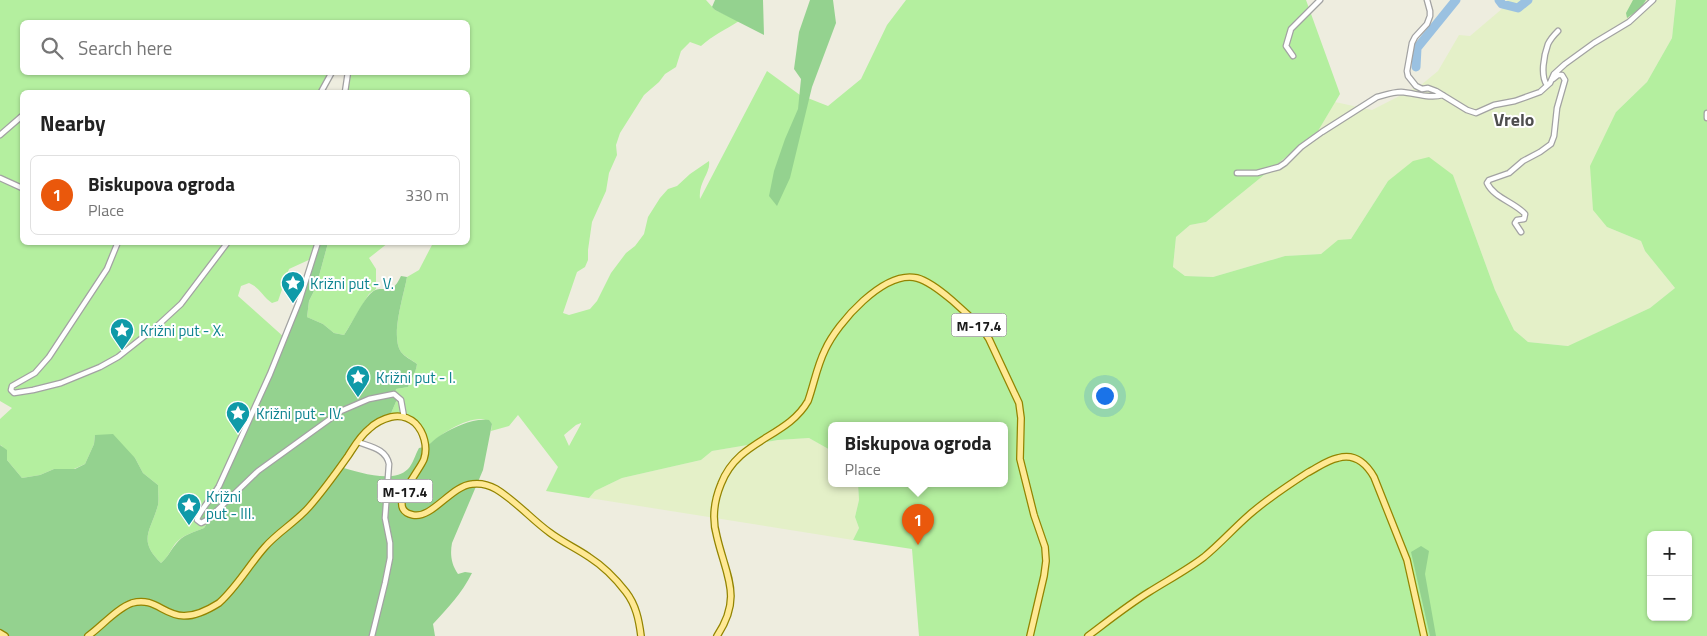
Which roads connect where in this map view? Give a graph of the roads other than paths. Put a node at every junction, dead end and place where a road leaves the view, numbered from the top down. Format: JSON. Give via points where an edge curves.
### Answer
{"nodes":[{"id":1,"x":1320,"y":0,"type":"edge"},
{"id":2,"x":1426,"y":0,"type":"edge"},
{"id":3,"x":1653,"y":0,"type":"edge"},
{"id":4,"x":1558,"y":31,"type":"dead end"},
{"id":5,"x":1293,"y":56,"type":"dead end"},
{"id":6,"x":330,"y":75,"type":"edge"},
{"id":7,"x":348,"y":75,"type":"edge"},
{"id":8,"x":1552,"y":80,"type":"junction"},
{"id":9,"x":1547,"y":85,"type":"junction"},
{"id":10,"x":322,"y":90,"type":"edge"},
{"id":11,"x":345,"y":90,"type":"edge"},
{"id":12,"x":1443,"y":95,"type":"junction"},
{"id":13,"x":1707,"y":114,"type":"edge"},
{"id":14,"x":20,"y":118,"type":"edge"},
{"id":15,"x":1707,"y":118,"type":"edge"},
{"id":16,"x":0,"y":135,"type":"edge"},
{"id":17,"x":1237,"y":173,"type":"dead end"},
{"id":18,"x":0,"y":178,"type":"edge"},
{"id":19,"x":20,"y":187,"type":"edge"},
{"id":20,"x":1521,"y":232,"type":"dead end"},
{"id":21,"x":117,"y":245,"type":"edge"},
{"id":22,"x":226,"y":245,"type":"edge"},
{"id":23,"x":317,"y":245,"type":"edge"},
{"id":24,"x":404,"y":417,"type":"junction"},
{"id":25,"x":358,"y":442,"type":"junction"},
{"id":26,"x":177,"y":622,"type":"dead end"},
{"id":27,"x":187,"y":622,"type":"dead end"},
{"id":28,"x":0,"y":633,"type":"edge"},
{"id":29,"x":5,"y":636,"type":"edge"},
{"id":30,"x":88,"y":636,"type":"edge"},
{"id":31,"x":372,"y":636,"type":"edge"},
{"id":32,"x":641,"y":636,"type":"edge"},
{"id":33,"x":717,"y":636,"type":"edge"},
{"id":34,"x":1030,"y":636,"type":"edge"},
{"id":35,"x":1088,"y":636,"type":"edge"},
{"id":36,"x":1424,"y":636,"type":"edge"}],
"edges":[{"from":1,"to":5,"type":"street","via":[[1291,29],[1286,46]]},
{"from":2,"to":12,"type":"street","via":[[1430,16],[1412,42],[1408,76],[1416,86],[1436,90]]},
{"from":3,"to":8,"type":"street","via":[[1629,22],[1565,64]]},
{"from":4,"to":9,"type":"street","via":[[1548,43],[1545,53],[1544,81]]},
{"from":6,"to":10,"type":"street"},
{"from":7,"to":11,"type":"street"},
{"from":8,"to":9,"type":"street"},
{"from":8,"to":20,"type":"street","via":[[1562,75],[1565,80],[1550,144],[1509,173],[1487,183],[1525,214],[1524,219],[1515,223]]},
{"from":9,"to":12,"type":"street","via":[[1540,92],[1494,104],[1476,113]]},
{"from":12,"to":17,"type":"street","via":[[1434,97],[1401,92],[1377,97],[1322,132],[1279,167],[1257,173]]},
{"from":13,"to":15,"type":"street"},
{"from":14,"to":16,"type":"street"},
{"from":18,"to":19,"type":"street"},
{"from":21,"to":22,"type":"street","via":[[107,270],[60,341],[35,373],[12,386],[14,393],[61,383],[118,357],[181,304]]},
{"from":23,"to":24,"type":"street","via":[[299,302],[270,374],[219,486],[197,520],[206,522],[258,471],[348,407],[394,394],[401,400]]},
{"from":24,"to":25,"type":"main road","via":[[394,416],[377,423]]},
{"from":24,"to":32,"type":"main road","number":"M-17.4","via":[[421,431],[425,450],[422,464],[403,495],[402,506],[407,513],[414,516],[423,514],[465,485],[494,488],[553,535],[594,560],[614,579],[634,605]]},
{"from":25,"to":27,"type":"main road","via":[[308,509],[268,543],[224,598],[205,614]]},
{"from":25,"to":31,"type":"street","via":[[381,451],[389,464],[385,518],[390,558]]},
{"from":26,"to":30,"type":"main road","via":[[148,604],[134,603],[124,607]]},
{"from":28,"to":29,"type":"main road"},
{"from":33,"to":34,"type":"main road","number":"M-17.4","via":[[725,623],[731,599],[728,572],[714,522],[718,492],[725,476],[746,450],[801,412],[808,401],[825,350],[848,317],[888,283],[910,277],[922,279],[935,287],[983,330],[1019,403],[1020,459],[1046,561]]},
{"from":35,"to":36,"type":"main road","via":[[1202,558],[1273,496],[1324,464],[1348,456],[1362,461],[1374,477],[1407,560]]}]}
